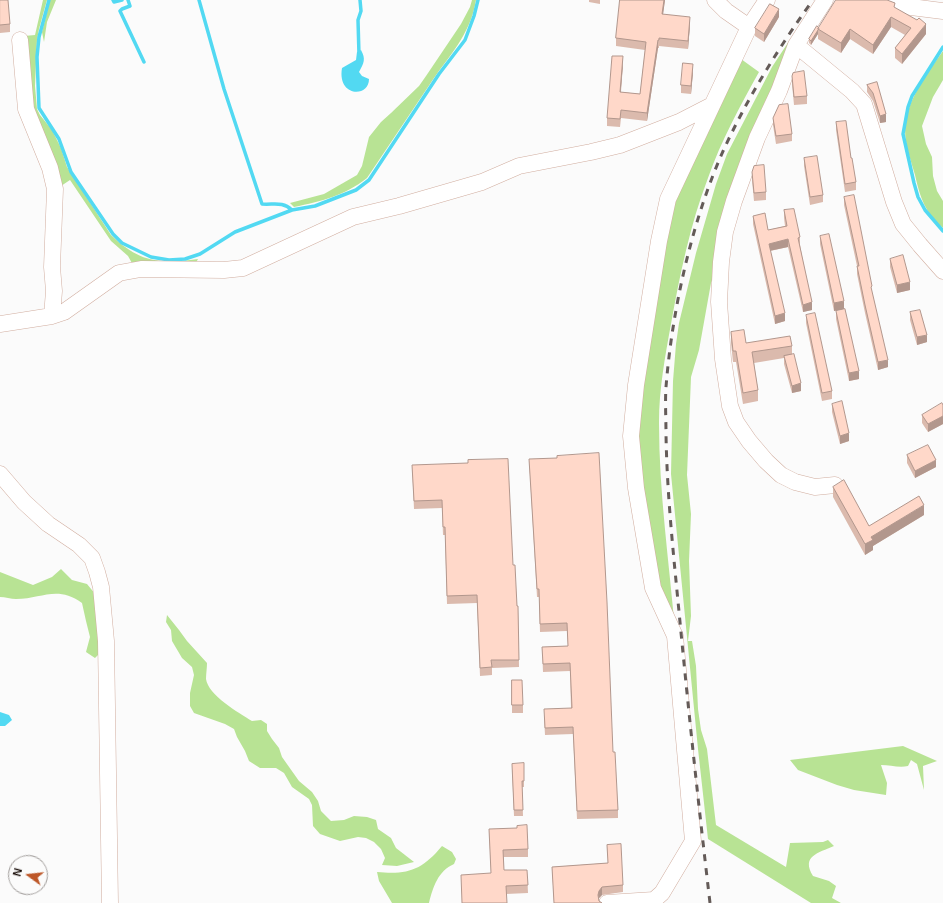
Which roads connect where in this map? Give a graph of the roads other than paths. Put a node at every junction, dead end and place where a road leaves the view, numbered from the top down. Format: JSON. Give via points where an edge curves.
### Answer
{"nodes":[{"id":1,"x":715,"y":0,"type":"edge"},
{"id":2,"x":766,"y":0,"type":"edge"},
{"id":3,"x":825,"y":0,"type":"edge"},
{"id":4,"x":888,"y":0,"type":"edge"},
{"id":5,"x":943,"y":11,"type":"edge"},
{"id":6,"x":749,"y":27,"type":"junction"},
{"id":7,"x":20,"y":40,"type":"dead end"},
{"id":8,"x":796,"y":45,"type":"junction"},
{"id":9,"x":712,"y":105,"type":"junction"},
{"id":10,"x":943,"y":271,"type":"edge"},
{"id":11,"x":52,"y":316,"type":"junction"},
{"id":12,"x":0,"y":324,"type":"edge"},
{"id":13,"x":0,"y":474,"type":"edge"},
{"id":14,"x":835,"y":484,"type":"edge"},
{"id":15,"x":110,"y":903,"type":"edge"},
{"id":16,"x":607,"y":903,"type":"edge"}],
"edges":[{"from":1,"to":6,"type":"street"},
{"from":2,"to":6,"type":"street"},
{"from":3,"to":8,"type":"street"},
{"from":4,"to":5,"type":"street","via":[[902,6]]},
{"from":6,"to":9,"type":"street"},
{"from":7,"to":11,"type":"street","via":[[26,109],[50,168],[55,189]]},
{"from":8,"to":10,"type":"street","via":[[864,104],[903,224]]},
{"from":8,"to":14,"type":"street","via":[[779,91],[757,138],[725,232],[719,302],[723,359],[730,406],[736,422],[766,461],[781,475],[795,482],[815,487]]},
{"from":9,"to":11,"type":"street","via":[[679,122],[620,145],[519,166],[482,182],[353,217],[243,268],[141,269],[120,273],[64,312]]},
{"from":9,"to":16,"type":"street","via":[[668,199],[636,386],[631,436],[636,488],[653,588],[675,636],[693,841],[662,893],[654,900]]},
{"from":11,"to":12,"type":"street"},
{"from":13,"to":15,"type":"street","via":[[24,502],[48,524],[79,545],[92,558],[101,587],[106,641]]}]}
